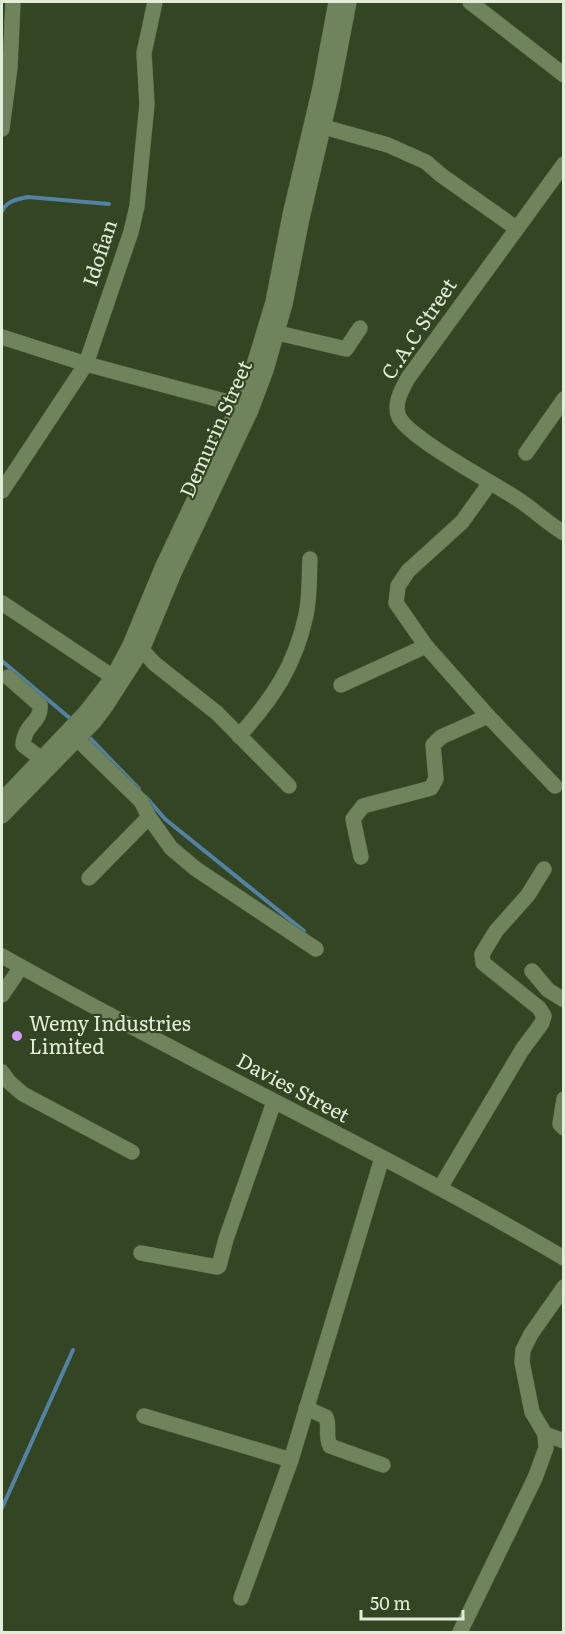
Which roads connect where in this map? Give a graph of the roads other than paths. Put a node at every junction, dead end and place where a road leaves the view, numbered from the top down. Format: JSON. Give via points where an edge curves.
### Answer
{"nodes":[{"id":1,"x":13,"y":2,"type":"edge"},
{"id":2,"x":155,"y":2,"type":"edge"},
{"id":3,"x":336,"y":2,"type":"edge"},
{"id":4,"x":349,"y":2,"type":"edge"},
{"id":5,"x":470,"y":2,"type":"edge"},
{"id":6,"x":490,"y":7,"type":"edge"},
{"id":7,"x":564,"y":75,"type":"edge"},
{"id":8,"x":324,"y":127,"type":"junction"},
{"id":9,"x":2,"y":129,"type":"edge"},
{"id":10,"x":564,"y":164,"type":"edge"},
{"id":11,"x":516,"y":228,"type":"junction"},
{"id":12,"x":360,"y":328,"type":"dead end"},
{"id":13,"x":278,"y":333,"type":"junction"},
{"id":14,"x":2,"y":337,"type":"edge"},
{"id":15,"x":86,"y":364,"type":"junction"},
{"id":16,"x":564,"y":399,"type":"edge"},
{"id":17,"x":239,"y":405,"type":"junction"},
{"id":18,"x":526,"y":453,"type":"dead end"},
{"id":19,"x":490,"y":483,"type":"junction"},
{"id":20,"x":2,"y":490,"type":"edge"},
{"id":21,"x":563,"y":533,"type":"edge"},
{"id":22,"x":310,"y":559,"type":"dead end"},
{"id":23,"x":2,"y":603,"type":"edge"},
{"id":24,"x":426,"y":646,"type":"junction"},
{"id":25,"x":142,"y":650,"type":"junction"},
{"id":26,"x":8,"y":677,"type":"dead end"},
{"id":27,"x":112,"y":677,"type":"junction"},
{"id":28,"x":341,"y":685,"type":"dead end"},
{"id":29,"x":488,"y":716,"type":"junction"},
{"id":30,"x":89,"y":718,"type":"junction"},
{"id":31,"x":75,"y":732,"type":"junction"},
{"id":32,"x":239,"y":736,"type":"junction"},
{"id":33,"x":46,"y":762,"type":"junction"},
{"id":34,"x":289,"y":786,"type":"dead end"},
{"id":35,"x":555,"y":786,"type":"dead end"},
{"id":36,"x":2,"y":800,"type":"edge"},
{"id":37,"x":2,"y":816,"type":"edge"},
{"id":38,"x":149,"y":817,"type":"junction"},
{"id":39,"x":361,"y":857,"type":"dead end"},
{"id":40,"x":544,"y":869,"type":"dead end"},
{"id":41,"x":89,"y":878,"type":"dead end"},
{"id":42,"x":316,"y":949,"type":"dead end"},
{"id":43,"x":2,"y":956,"type":"edge"},
{"id":44,"x":21,"y":967,"type":"junction"},
{"id":45,"x":532,"y":971,"type":"dead end"},
{"id":46,"x":2,"y":992,"type":"edge"},
{"id":47,"x":564,"y":1000,"type":"edge"},
{"id":48,"x":2,"y":1072,"type":"edge"},
{"id":49,"x":564,"y":1099,"type":"edge"},
{"id":50,"x":274,"y":1102,"type":"junction"},
{"id":51,"x":564,"y":1128,"type":"edge"},
{"id":52,"x":132,"y":1152,"type":"dead end"},
{"id":53,"x":382,"y":1158,"type":"junction"},
{"id":54,"x":440,"y":1188,"type":"junction"},
{"id":55,"x":141,"y":1253,"type":"dead end"},
{"id":56,"x":564,"y":1258,"type":"edge"},
{"id":57,"x":564,"y":1287,"type":"edge"},
{"id":58,"x":306,"y":1408,"type":"junction"},
{"id":59,"x":144,"y":1416,"type":"dead end"},
{"id":60,"x":545,"y":1434,"type":"junction"},
{"id":61,"x":564,"y":1441,"type":"edge"},
{"id":62,"x":291,"y":1460,"type":"junction"},
{"id":63,"x":383,"y":1465,"type":"dead end"},
{"id":64,"x":241,"y":1598,"type":"dead end"},
{"id":65,"x":460,"y":1632,"type":"edge"}],
"edges":[{"from":1,"to":9,"type":"street"},
{"from":2,"to":15,"type":"street","name":"Idofian","via":[[144,52],[147,104],[137,206]]},
{"from":3,"to":17,"type":"street","name":"Demurin Street","via":[[273,302]]},
{"from":4,"to":8,"type":"street","name":"Demurin Street"},
{"from":5,"to":6,"type":"street"},
{"from":6,"to":7,"type":"street"},
{"from":8,"to":11,"type":"street","via":[[388,145],[426,162]]},
{"from":8,"to":13,"type":"street","name":"Demurin Street"},
{"from":10,"to":11,"type":"street","name":"C.A.C Street"},
{"from":11,"to":19,"type":"street","name":"C.A.C Street","via":[[399,395],[399,416],[404,424]]},
{"from":12,"to":13,"type":"street","via":[[346,349]]},
{"from":13,"to":25,"type":"street","name":"Demurin Street","via":[[251,410]]},
{"from":14,"to":15,"type":"street"},
{"from":15,"to":17,"type":"street"},
{"from":15,"to":20,"type":"street","name":"Idofian"},
{"from":16,"to":18,"type":"street"},
{"from":17,"to":27,"type":"street","name":"Demurin Street"},
{"from":19,"to":21,"type":"street","name":"C.A.C Street"},
{"from":19,"to":24,"type":"street","via":[[462,522],[408,571],[398,586],[396,603]]},
{"from":22,"to":32,"type":"street","via":[[306,614],[287,669],[265,707]]},
{"from":23,"to":27,"type":"street"},
{"from":24,"to":28,"type":"street"},
{"from":24,"to":29,"type":"street"},
{"from":25,"to":30,"type":"street","name":"Demurin Street","via":[[106,706]]},
{"from":25,"to":32,"type":"street"},
{"from":26,"to":33,"type":"street","via":[[40,705],[41,711],[27,728],[23,745]]},
{"from":27,"to":30,"type":"street","name":"Demurin Street"},
{"from":29,"to":35,"type":"street"},
{"from":29,"to":39,"type":"street","via":[[441,737],[433,745],[436,780],[431,788],[363,806],[353,819]]},
{"from":30,"to":31,"type":"street","name":"Demurin Street"},
{"from":31,"to":33,"type":"street","name":"Demurin Street"},
{"from":31,"to":38,"type":"street","via":[[141,801]]},
{"from":32,"to":34,"type":"street"},
{"from":33,"to":36,"type":"street","name":"Demurin Street"},
{"from":33,"to":37,"type":"street","name":"Demurin Street"},
{"from":38,"to":41,"type":"street"},
{"from":38,"to":42,"type":"street","via":[[171,848],[196,869]]},
{"from":40,"to":54,"type":"street","via":[[528,895],[495,931],[482,954],[483,963],[538,1008],[544,1016],[542,1023]]},
{"from":43,"to":44,"type":"street","name":"Davies Street"},
{"from":44,"to":46,"type":"street"},
{"from":44,"to":50,"type":"street","name":"Davies Street"},
{"from":45,"to":47,"type":"street","via":[[548,990]]},
{"from":48,"to":52,"type":"street","via":[[24,1094]]},
{"from":49,"to":51,"type":"street","via":[[560,1124]]},
{"from":50,"to":53,"type":"street","name":"Davies Street"},
{"from":50,"to":55,"type":"street","via":[[219,1266]]},
{"from":53,"to":54,"type":"street","name":"Davies Street"},
{"from":53,"to":58,"type":"street"},
{"from":54,"to":56,"type":"street","name":"Davies Street"},
{"from":57,"to":60,"type":"street","via":[[523,1350],[532,1412]]},
{"from":58,"to":62,"type":"street"},
{"from":58,"to":63,"type":"street","via":[[326,1417],[330,1446]]},
{"from":59,"to":62,"type":"street"},
{"from":60,"to":61,"type":"street"},
{"from":60,"to":65,"type":"street","via":[[546,1448],[536,1479]]},
{"from":62,"to":64,"type":"street"}]}
